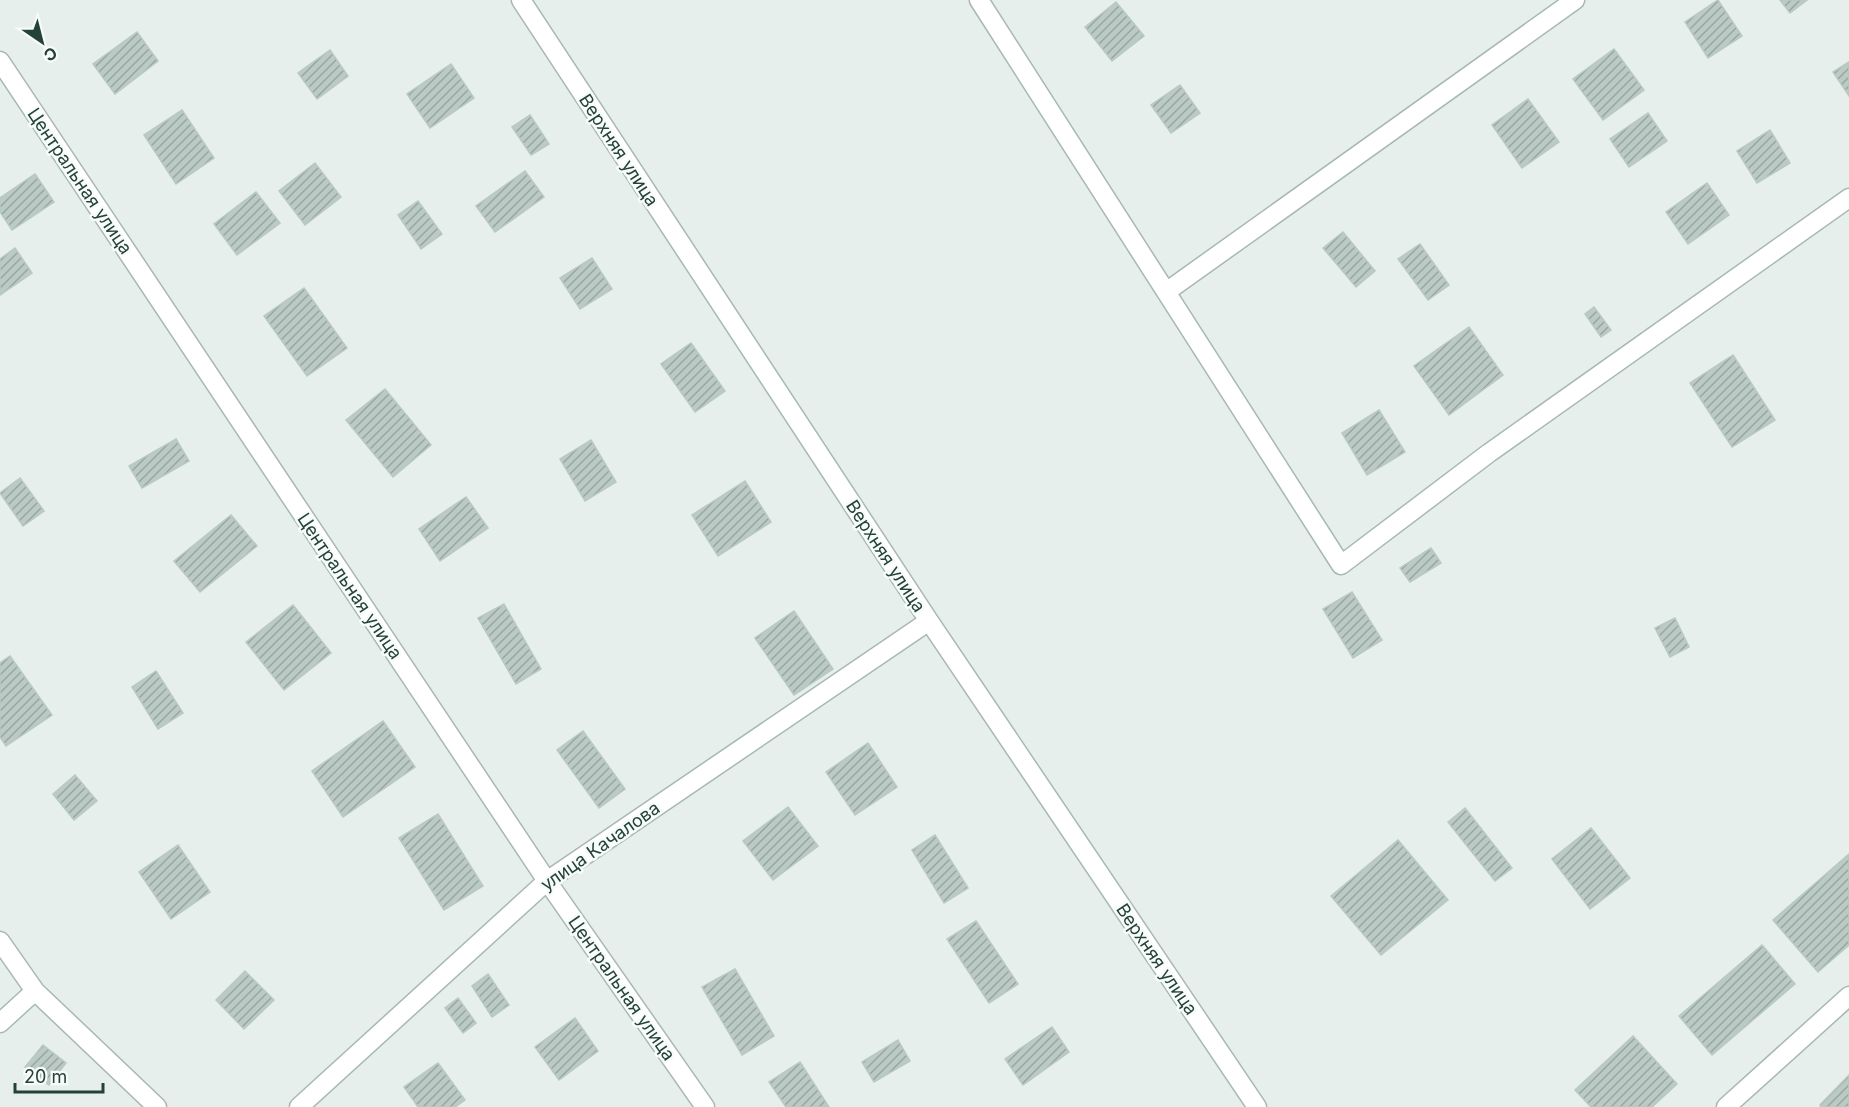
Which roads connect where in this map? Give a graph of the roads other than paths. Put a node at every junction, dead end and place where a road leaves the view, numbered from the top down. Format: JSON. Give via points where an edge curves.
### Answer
{"nodes":[{"id":1,"x":521,"y":0,"type":"edge"},
{"id":2,"x":979,"y":0,"type":"edge"},
{"id":3,"x":1575,"y":0,"type":"edge"},
{"id":4,"x":0,"y":61,"type":"edge"},
{"id":5,"x":1849,"y":198,"type":"edge"},
{"id":6,"x":1166,"y":292,"type":"junction"},
{"id":7,"x":929,"y":621,"type":"junction"},
{"id":8,"x":547,"y":881,"type":"junction"},
{"id":9,"x":0,"y":941,"type":"edge"},
{"id":10,"x":35,"y":991,"type":"junction"},
{"id":11,"x":1849,"y":996,"type":"edge"},
{"id":12,"x":0,"y":1023,"type":"edge"},
{"id":13,"x":157,"y":1107,"type":"edge"},
{"id":14,"x":299,"y":1107,"type":"edge"},
{"id":15,"x":705,"y":1107,"type":"edge"},
{"id":16,"x":1257,"y":1107,"type":"edge"},
{"id":17,"x":1726,"y":1107,"type":"edge"}],
"edges":[{"from":1,"to":7,"type":"street","name":"Верхняя улица"},
{"from":2,"to":6,"type":"street"},
{"from":3,"to":6,"type":"street"},
{"from":4,"to":8,"type":"street","name":"Центральная улица"},
{"from":5,"to":6,"type":"street","via":[[1489,453],[1341,565]]},
{"from":7,"to":8,"type":"street","name":"улица Качалова"},
{"from":7,"to":16,"type":"street","name":"Верхняя улица"},
{"from":8,"to":14,"type":"street","name":"улица Качалова"},
{"from":8,"to":15,"type":"street","name":"Центральная улица"},
{"from":9,"to":10,"type":"street"},
{"from":10,"to":12,"type":"street"},
{"from":10,"to":13,"type":"street"},
{"from":11,"to":17,"type":"street"}]}
